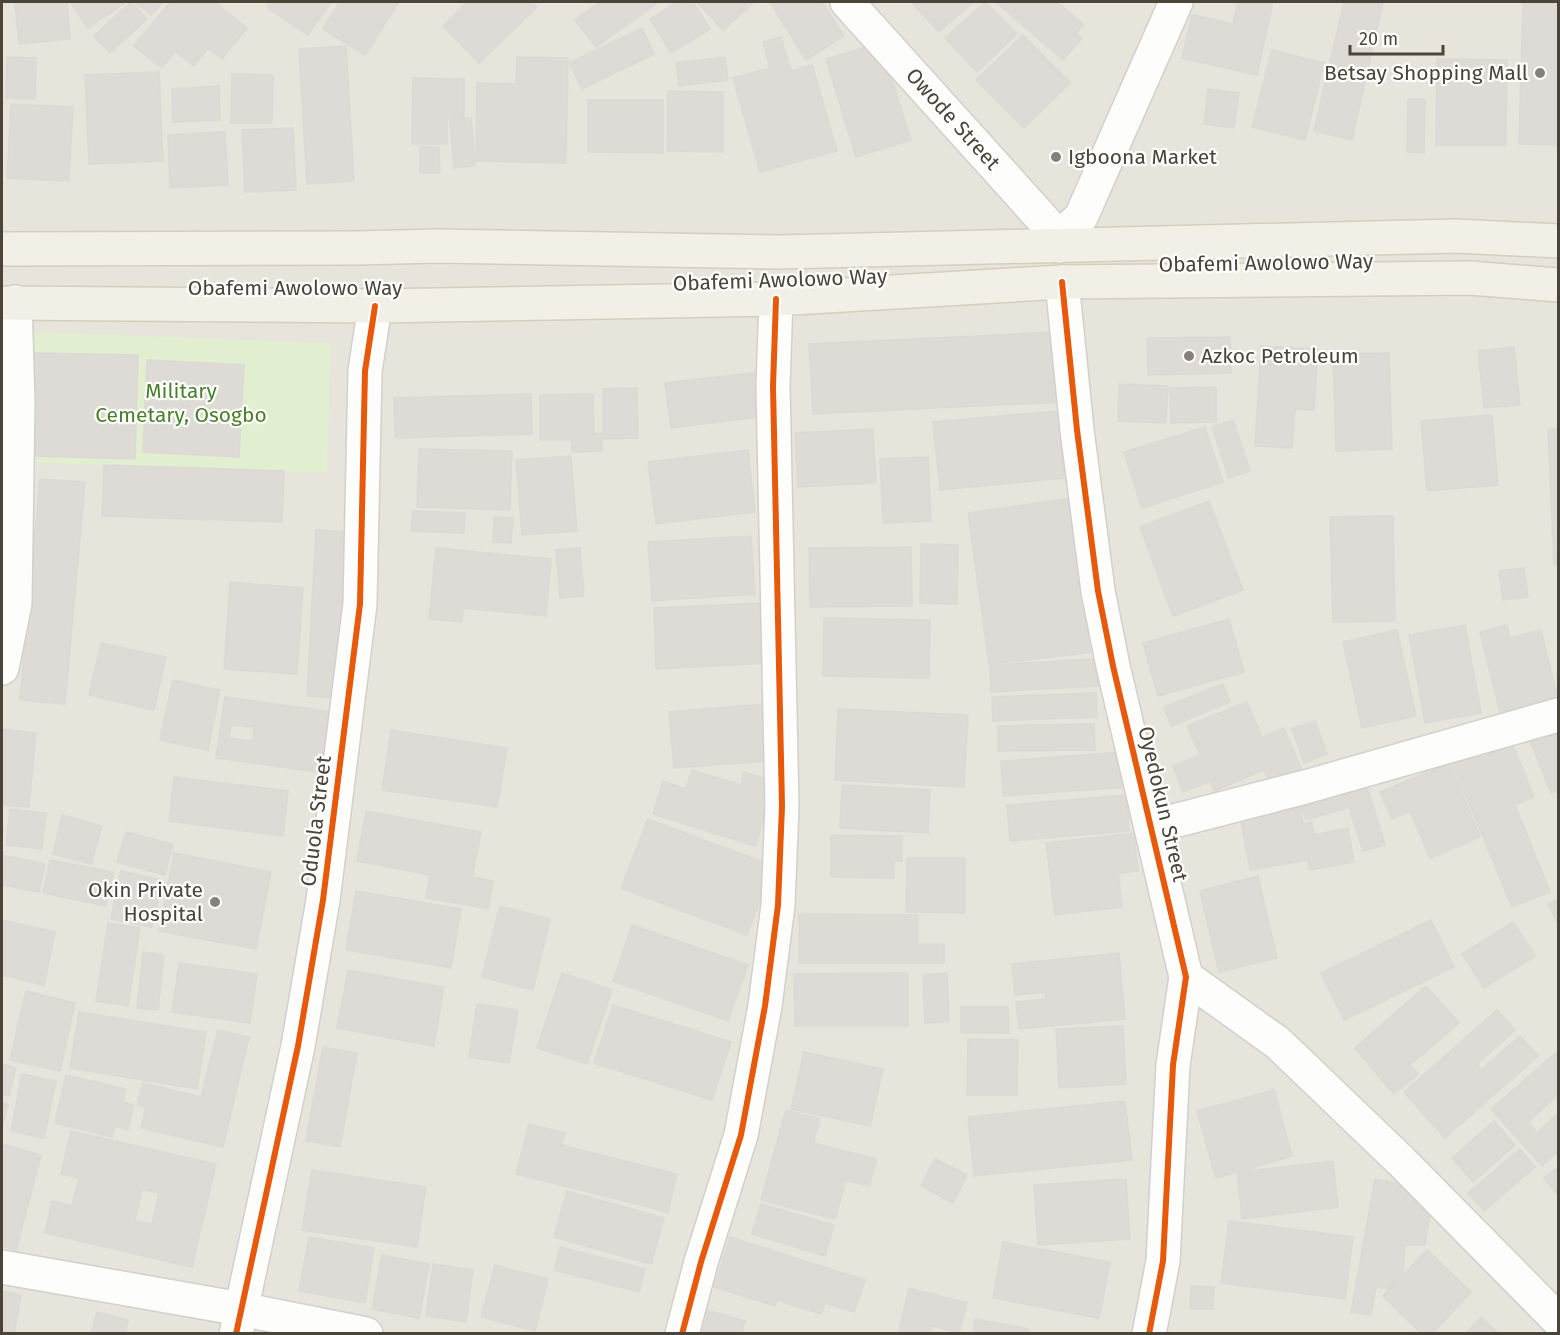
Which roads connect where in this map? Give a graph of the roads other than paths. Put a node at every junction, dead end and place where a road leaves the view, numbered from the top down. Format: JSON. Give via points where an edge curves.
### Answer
{"nodes":[{"id":1,"x":848,"y":2,"type":"edge"},
{"id":2,"x":1176,"y":2,"type":"edge"},
{"id":3,"x":1558,"y":241,"type":"edge"},
{"id":4,"x":1057,"y":242,"type":"junction"},
{"id":5,"x":2,"y":249,"type":"edge"},
{"id":6,"x":1062,"y":282,"type":"junction"},
{"id":7,"x":1558,"y":285,"type":"edge"},
{"id":8,"x":776,"y":299,"type":"junction"},
{"id":9,"x":8,"y":303,"type":"edge"},
{"id":10,"x":375,"y":306,"type":"junction"},
{"id":11,"x":2,"y":668,"type":"edge"},
{"id":12,"x":1558,"y":715,"type":"edge"},
{"id":13,"x":1151,"y":827,"type":"junction"},
{"id":14,"x":1186,"y":977,"type":"junction"},
{"id":15,"x":2,"y":1267,"type":"edge"},
{"id":16,"x":1558,"y":1320,"type":"edge"},
{"id":17,"x":238,"y":1321,"type":"edge"},
{"id":18,"x":366,"y":1334,"type":"edge"},
{"id":19,"x":682,"y":1334,"type":"edge"},
{"id":20,"x":1149,"y":1334,"type":"edge"}],
"edges":[{"from":1,"to":4,"type":"street","name":"Owode Street","via":[[1048,225]]},
{"from":2,"to":4,"type":"street","via":[[1081,217]]},
{"from":3,"to":4,"type":"main road","name":"Obafemi Awolowo Way","via":[[1456,236]]},
{"from":4,"to":5,"type":"main road","name":"Obafemi Awolowo Way","via":[[779,252],[438,246]]},
{"from":6,"to":7,"type":"main road","name":"Obafemi Awolowo Way","via":[[1470,278]]},
{"from":6,"to":8,"type":"main road","name":"Obafemi Awolowo Way"},
{"from":6,"to":13,"type":"street","name":"Oyedokun Street","via":[[1098,591]]},
{"from":8,"to":10,"type":"main road","name":"Obafemi Awolowo Way"},
{"from":8,"to":19,"type":"street","via":[[773,386],[782,806],[778,905],[765,1006],[741,1135]]},
{"from":9,"to":10,"type":"main road","name":"Obafemi Awolowo Way"},
{"from":9,"to":11,"type":"street","via":[[18,401],[15,603]]},
{"from":10,"to":17,"type":"street","name":"Oduola Street","via":[[364,370],[360,604],[323,900],[298,1046]]},
{"from":12,"to":13,"type":"street"},
{"from":13,"to":14,"type":"street","name":"Oyedokun Street"},
{"from":14,"to":16,"type":"street","via":[[1278,1043]]},
{"from":14,"to":20,"type":"street","name":"Oyedokun Street","via":[[1173,1065],[1163,1261]]},
{"from":15,"to":17,"type":"street"},
{"from":17,"to":18,"type":"street"}]}
